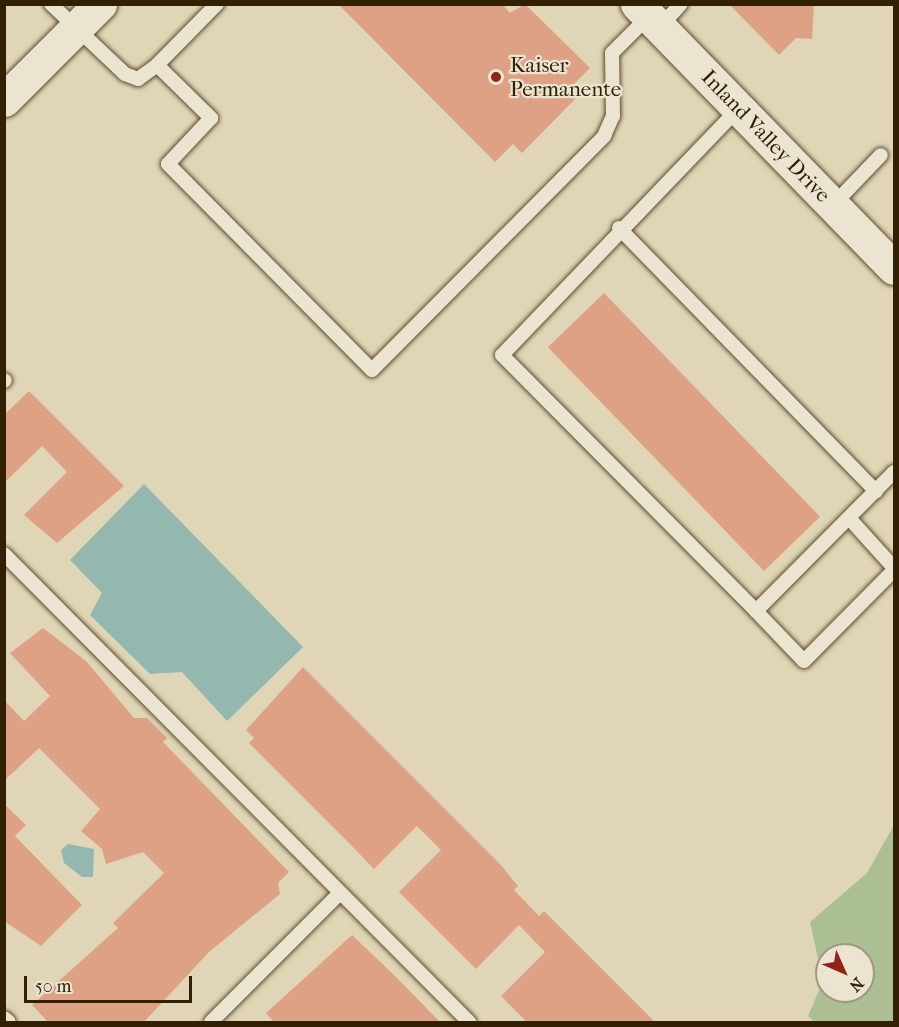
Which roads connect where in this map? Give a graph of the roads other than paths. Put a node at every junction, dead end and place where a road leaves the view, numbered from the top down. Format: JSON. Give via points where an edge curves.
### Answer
{"nodes":[{"id":1,"x":51,"y":4,"type":"edge"},
{"id":2,"x":100,"y":4,"type":"edge"},
{"id":3,"x":217,"y":4,"type":"edge"},
{"id":4,"x":657,"y":13,"type":"edge"},
{"id":5,"x":76,"y":29,"type":"junction"},
{"id":6,"x":157,"y":65,"type":"junction"},
{"id":7,"x":4,"y":100,"type":"edge"},
{"id":8,"x":739,"y":108,"type":"junction"},
{"id":9,"x":881,"y":155,"type":"dead end"},
{"id":10,"x":833,"y":205,"type":"junction"},
{"id":11,"x":619,"y":228,"type":"junction"},
{"id":12,"x":894,"y":268,"type":"edge"},
{"id":13,"x":894,"y":472,"type":"edge"},
{"id":14,"x":876,"y":491,"type":"junction"},
{"id":15,"x":849,"y":519,"type":"junction"},
{"id":16,"x":4,"y":554,"type":"edge"},
{"id":17,"x":894,"y":569,"type":"edge"},
{"id":18,"x":756,"y":611,"type":"junction"},
{"id":19,"x":340,"y":893,"type":"junction"},
{"id":20,"x":4,"y":1018,"type":"edge"},
{"id":21,"x":9,"y":1023,"type":"edge"},
{"id":22,"x":211,"y":1023,"type":"edge"},
{"id":23,"x":469,"y":1023,"type":"edge"}],
"edges":[{"from":1,"to":5,"type":"lane"},
{"from":2,"to":5,"type":"street"},
{"from":3,"to":6,"type":"lane"},
{"from":4,"to":6,"type":"lane","via":[[612,53],[613,116],[604,136],[372,370],[168,164],[211,118]]},
{"from":4,"to":8,"type":"street","name":"Inland Valley Drive"},
{"from":5,"to":6,"type":"lane","via":[[125,74],[138,79]]},
{"from":5,"to":7,"type":"street"},
{"from":8,"to":10,"type":"street","name":"Inland Valley Drive"},
{"from":8,"to":11,"type":"lane"},
{"from":9,"to":10,"type":"lane"},
{"from":10,"to":12,"type":"street","name":"Inland Valley Drive"},
{"from":11,"to":14,"type":"lane"},
{"from":11,"to":18,"type":"lane","via":[[501,355]]},
{"from":13,"to":14,"type":"lane"},
{"from":14,"to":15,"type":"lane"},
{"from":15,"to":17,"type":"lane"},
{"from":15,"to":18,"type":"lane"},
{"from":16,"to":19,"type":"lane"},
{"from":17,"to":18,"type":"lane","via":[[804,661]]},
{"from":19,"to":22,"type":"lane"},
{"from":19,"to":23,"type":"lane"},
{"from":20,"to":21,"type":"lane"}]}
